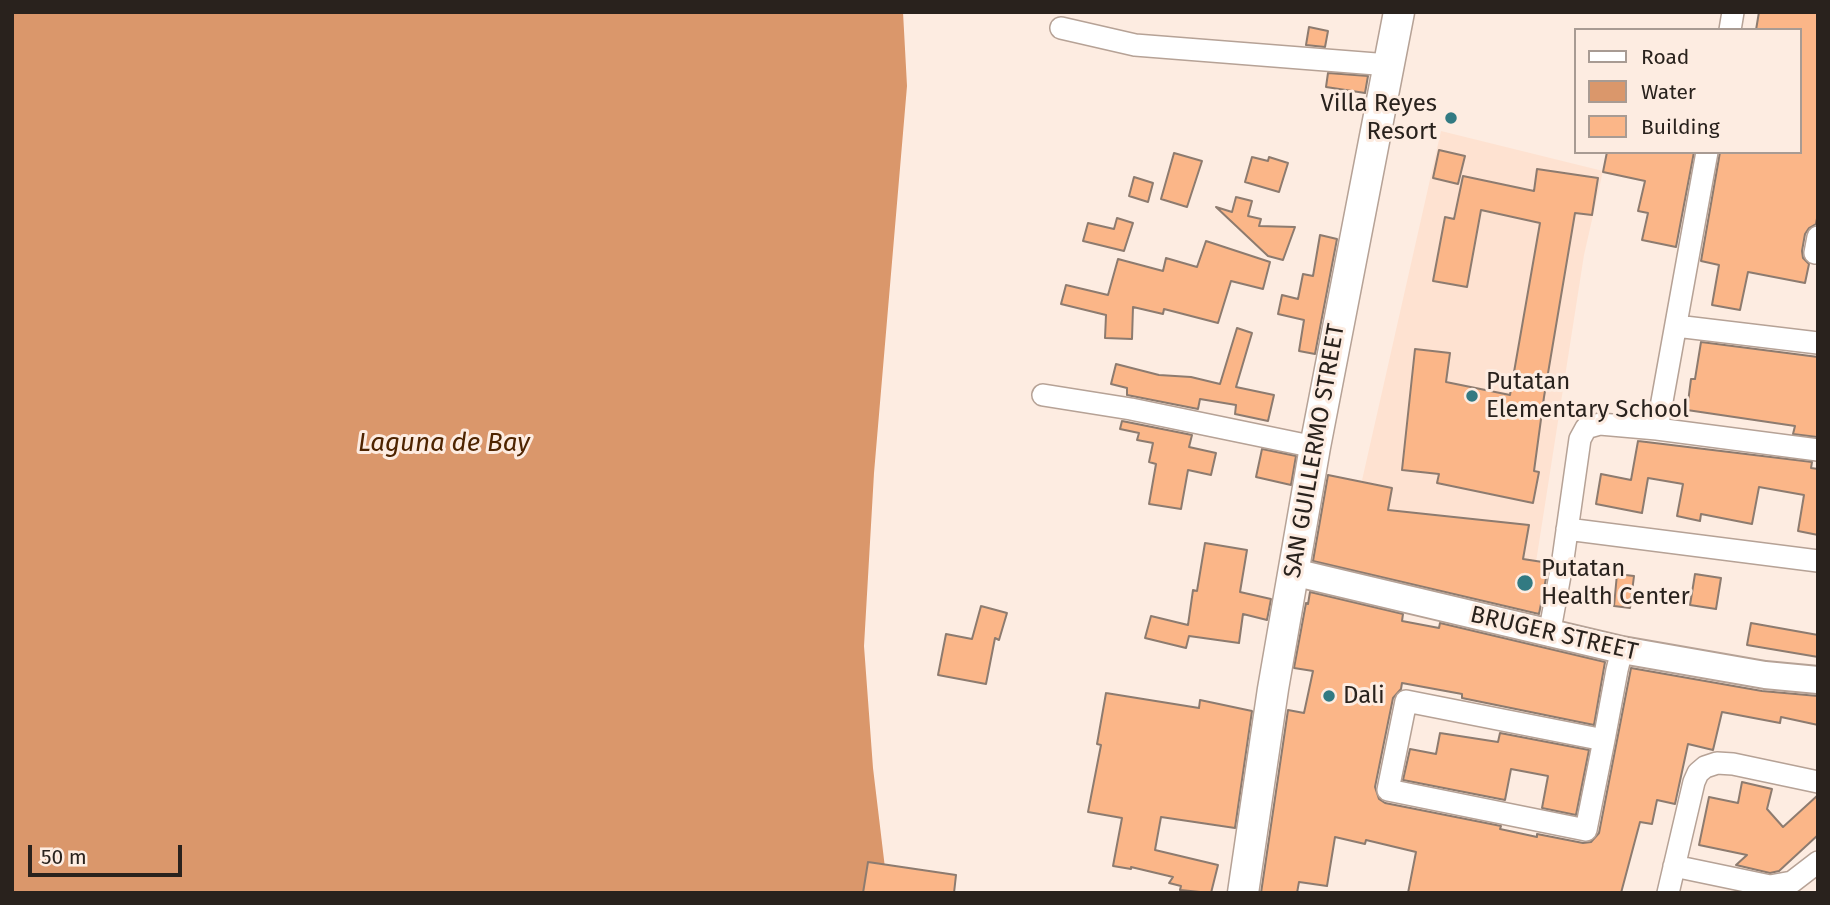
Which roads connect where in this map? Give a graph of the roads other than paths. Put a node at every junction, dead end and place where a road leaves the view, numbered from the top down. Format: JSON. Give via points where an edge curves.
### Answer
{"nodes":[{"id":1,"x":1399,"y":12,"type":"edge"},
{"id":2,"x":1061,"y":29,"type":"dead end"},
{"id":3,"x":1389,"y":65,"type":"junction"},
{"id":4,"x":1707,"y":154,"type":"edge"},
{"id":5,"x":1676,"y":326,"type":"junction"},
{"id":6,"x":1818,"y":343,"type":"edge"},
{"id":7,"x":1043,"y":395,"type":"dead end"},
{"id":8,"x":1657,"y":429,"type":"junction"},
{"id":9,"x":1315,"y":447,"type":"junction"},
{"id":10,"x":1818,"y":450,"type":"edge"},
{"id":11,"x":1567,"y":529,"type":"junction"},
{"id":12,"x":1818,"y":561,"type":"edge"},
{"id":13,"x":1293,"y":572,"type":"junction"},
{"id":14,"x":1549,"y":635,"type":"junction"},
{"id":15,"x":1622,"y":650,"type":"junction"},
{"id":16,"x":1818,"y":680,"type":"edge"},
{"id":17,"x":1604,"y":740,"type":"junction"},
{"id":18,"x":1818,"y":782,"type":"edge"},
{"id":19,"x":1818,"y":862,"type":"edge"},
{"id":20,"x":1674,"y":866,"type":"junction"},
{"id":21,"x":1243,"y":893,"type":"edge"},
{"id":22,"x":1668,"y":893,"type":"edge"}],
"edges":[{"from":1,"to":3,"type":"main road","name":"SAN GUILLERMO STREET"},
{"from":2,"to":3,"type":"street","via":[[1135,45]]},
{"from":3,"to":9,"type":"main road","name":"SAN GUILLERMO STREET"},
{"from":4,"to":5,"type":"street"},
{"from":5,"to":6,"type":"street"},
{"from":5,"to":8,"type":"street"},
{"from":7,"to":9,"type":"street"},
{"from":8,"to":10,"type":"street"},
{"from":8,"to":11,"type":"street","via":[[1600,424],[1586,428],[1580,439]]},
{"from":9,"to":13,"type":"main road","name":"SAN GUILLERMO STREET"},
{"from":11,"to":12,"type":"street"},
{"from":11,"to":14,"type":"street"},
{"from":13,"to":14,"type":"street","name":"BRUGER STREET"},
{"from":13,"to":21,"type":"main road","name":"SAN GUILLERMO STREET"},
{"from":14,"to":15,"type":"street","name":"BRUGER STREET"},
{"from":15,"to":16,"type":"street","name":"BRUGER STREET"},
{"from":15,"to":17,"type":"street"},
{"from":17,"to":17,"type":"street","via":[[1406,701],[1388,790],[1586,830]]},
{"from":18,"to":20,"type":"street","via":[[1733,764],[1705,766],[1693,782]]},
{"from":19,"to":20,"type":"street","via":[[1792,882],[1770,886]]},
{"from":20,"to":22,"type":"street"}]}
